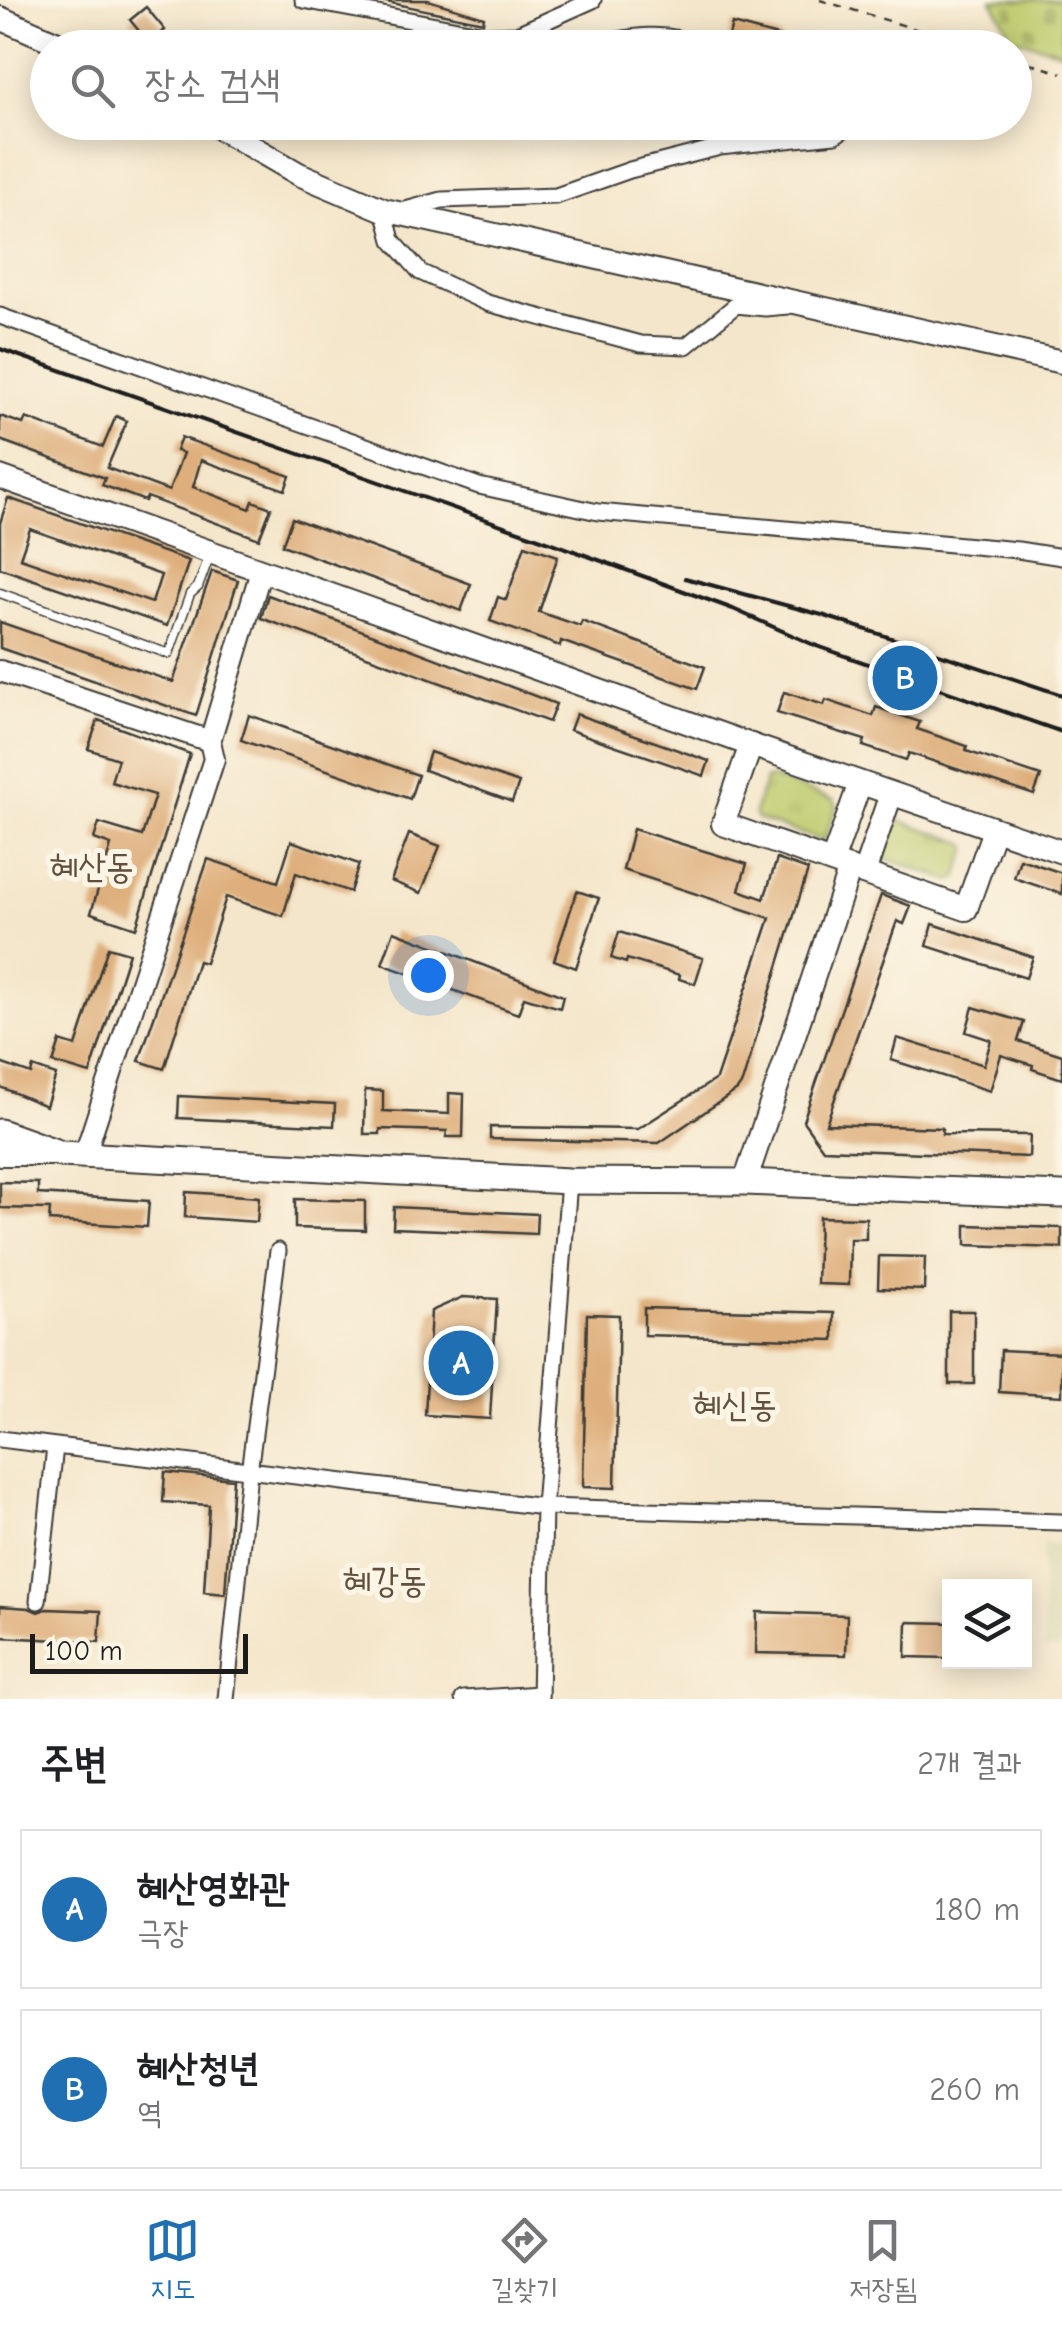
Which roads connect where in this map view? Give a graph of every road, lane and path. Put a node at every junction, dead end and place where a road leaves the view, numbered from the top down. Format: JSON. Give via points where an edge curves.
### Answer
{"nodes":[{"id":1,"x":304,"y":0,"type":"edge"},
{"id":2,"x":593,"y":0,"type":"edge"},
{"id":3,"x":820,"y":0,"type":"edge"},
{"id":4,"x":0,"y":18,"type":"edge"},
{"id":5,"x":477,"y":30,"type":"edge"},
{"id":6,"x":527,"y":30,"type":"edge"},
{"id":7,"x":919,"y":30,"type":"edge"},
{"id":8,"x":30,"y":31,"type":"edge"},
{"id":9,"x":1032,"y":64,"type":"edge"},
{"id":10,"x":1062,"y":73,"type":"edge"},
{"id":11,"x":240,"y":140,"type":"edge"},
{"id":12,"x":787,"y":140,"type":"edge"},
{"id":13,"x":391,"y":211,"type":"junction"},
{"id":14,"x":807,"y":304,"type":"junction"},
{"id":15,"x":0,"y":316,"type":"edge"},
{"id":16,"x":1062,"y":362,"type":"edge"},
{"id":17,"x":0,"y":477,"type":"edge"},
{"id":18,"x":211,"y":554,"type":"junction"},
{"id":19,"x":1062,"y":557,"type":"edge"},
{"id":20,"x":261,"y":571,"type":"junction"},
{"id":21,"x":0,"y":593,"type":"edge"},
{"id":22,"x":0,"y":672,"type":"edge"},
{"id":23,"x":210,"y":741,"type":"junction"},
{"id":24,"x":751,"y":745,"type":"junction"},
{"id":25,"x":860,"y":783,"type":"junction"},
{"id":26,"x":891,"y":794,"type":"junction"},
{"id":27,"x":994,"y":830,"type":"junction"},
{"id":28,"x":1062,"y":852,"type":"edge"},
{"id":29,"x":849,"y":868,"type":"junction"},
{"id":30,"x":0,"y":1132,"type":"edge"},
{"id":31,"x":0,"y":1154,"type":"edge"},
{"id":32,"x":73,"y":1154,"type":"junction"},
{"id":33,"x":569,"y":1181,"type":"junction"},
{"id":34,"x":746,"y":1182,"type":"junction"},
{"id":35,"x":1062,"y":1194,"type":"edge"},
{"id":36,"x":278,"y":1251,"type":"dead end"},
{"id":37,"x":0,"y":1440,"type":"edge"},
{"id":38,"x":55,"y":1446,"type":"junction"},
{"id":39,"x":249,"y":1472,"type":"junction"},
{"id":40,"x":544,"y":1508,"type":"junction"},
{"id":41,"x":1061,"y":1522,"type":"edge"},
{"id":42,"x":38,"y":1601,"type":"dead end"},
{"id":43,"x":540,"y":1697,"type":"edge"},
{"id":44,"x":226,"y":1699,"type":"edge"},
{"id":45,"x":463,"y":1699,"type":"edge"}],
"edges":[{"from":1,"to":5,"type":"street"},
{"from":2,"to":6,"type":"street"},
{"from":3,"to":7,"type":"path"},
{"from":4,"to":8,"type":"main road"},
{"from":9,"to":10,"type":"path"},
{"from":11,"to":13,"type":"main road","via":[[298,174]]},
{"from":12,"to":13,"type":"street","via":[[720,147],[556,196],[442,200]]},
{"from":13,"to":14,"type":"main road"},
{"from":13,"to":14,"type":"street","via":[[392,240],[420,272],[488,303],[641,344],[686,346],[736,304]]},
{"from":14,"to":16,"type":"main road"},
{"from":15,"to":19,"type":"street","via":[[479,486],[598,512]]},
{"from":17,"to":18,"type":"main road"},
{"from":18,"to":20,"type":"main road"},
{"from":18,"to":21,"type":"lane","via":[[169,654]]},
{"from":20,"to":23,"type":"street"},
{"from":20,"to":24,"type":"main road"},
{"from":22,"to":23,"type":"street"},
{"from":23,"to":32,"type":"street","via":[[214,759]]},
{"from":24,"to":25,"type":"main road"},
{"from":24,"to":29,"type":"main road","via":[[724,824]]},
{"from":25,"to":26,"type":"main road"},
{"from":25,"to":29,"type":"main road"},
{"from":26,"to":27,"type":"main road"},
{"from":26,"to":29,"type":"main road"},
{"from":27,"to":28,"type":"main road"},
{"from":27,"to":29,"type":"main road","via":[[966,909]]},
{"from":29,"to":34,"type":"main road"},
{"from":30,"to":32,"type":"main road"},
{"from":31,"to":32,"type":"main road"},
{"from":32,"to":33,"type":"main road"},
{"from":33,"to":34,"type":"main road"},
{"from":33,"to":40,"type":"street"},
{"from":34,"to":35,"type":"main road"},
{"from":36,"to":39,"type":"street"},
{"from":37,"to":38,"type":"street"},
{"from":38,"to":39,"type":"street"},
{"from":38,"to":42,"type":"street"},
{"from":39,"to":40,"type":"street"},
{"from":39,"to":44,"type":"street"},
{"from":40,"to":41,"type":"street"},
{"from":40,"to":43,"type":"street"},
{"from":43,"to":45,"type":"street"}]}
